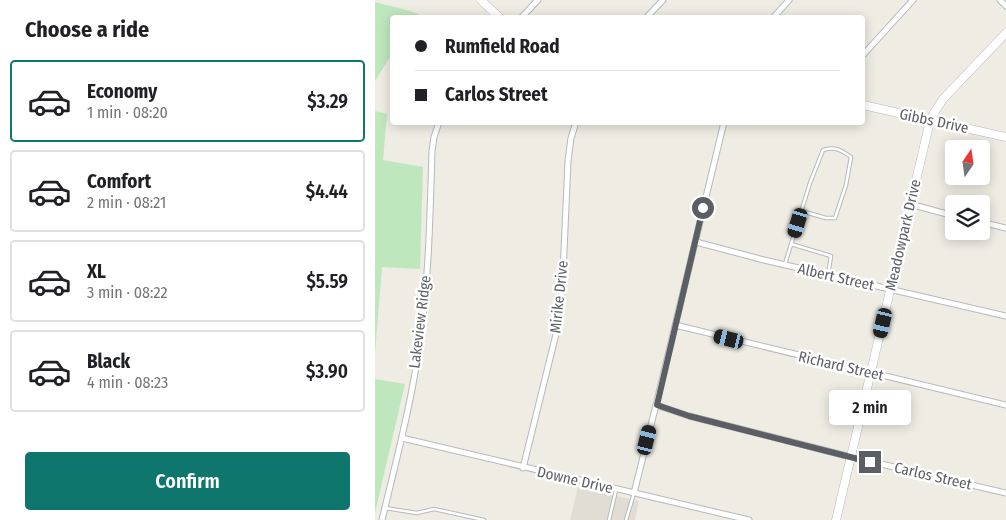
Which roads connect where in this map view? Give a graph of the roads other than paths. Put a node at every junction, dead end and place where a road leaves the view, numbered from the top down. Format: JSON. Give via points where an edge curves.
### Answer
{"nodes":[{"id":1,"x":481,"y":0,"type":"edge"},
{"id":2,"x":537,"y":0,"type":"edge"},
{"id":3,"x":663,"y":0,"type":"edge"},
{"id":4,"x":789,"y":0,"type":"edge"},
{"id":5,"x":913,"y":0,"type":"edge"},
{"id":6,"x":1000,"y":0,"type":"edge"},
{"id":7,"x":1006,"y":6,"type":"edge"},
{"id":8,"x":497,"y":15,"type":"edge"},
{"id":9,"x":524,"y":15,"type":"edge"},
{"id":10,"x":649,"y":15,"type":"edge"},
{"id":11,"x":776,"y":15,"type":"edge"},
{"id":12,"x":1006,"y":33,"type":"edge"},
{"id":13,"x":865,"y":53,"type":"edge"},
{"id":14,"x":865,"y":105,"type":"edge"},
{"id":15,"x":930,"y":121,"type":"junction"},
{"id":16,"x":438,"y":125,"type":"edge"},
{"id":17,"x":575,"y":125,"type":"edge"},
{"id":18,"x":722,"y":125,"type":"edge"},
{"id":19,"x":1006,"y":137,"type":"edge"},
{"id":20,"x":910,"y":204,"type":"junction"},
{"id":21,"x":801,"y":211,"type":"junction"},
{"id":22,"x":945,"y":214,"type":"edge"},
{"id":23,"x":990,"y":224,"type":"edge"},
{"id":24,"x":1006,"y":228,"type":"edge"},
{"id":25,"x":695,"y":242,"type":"junction"},
{"id":26,"x":791,"y":244,"type":"junction"},
{"id":27,"x":785,"y":265,"type":"junction"},
{"id":28,"x":828,"y":275,"type":"junction"},
{"id":29,"x":891,"y":290,"type":"junction"},
{"id":30,"x":1006,"y":316,"type":"edge"},
{"id":31,"x":675,"y":325,"type":"junction"},
{"id":32,"x":871,"y":373,"type":"junction"},
{"id":33,"x":657,"y":405,"type":"junction"},
{"id":34,"x":1006,"y":405,"type":"edge"},
{"id":35,"x":402,"y":438,"type":"junction"},
{"id":36,"x":851,"y":457,"type":"junction"},
{"id":37,"x":523,"y":468,"type":"junction"},
{"id":38,"x":616,"y":490,"type":"junction"},
{"id":39,"x":634,"y":493,"type":"junction"},
{"id":40,"x":1006,"y":493,"type":"edge"},
{"id":41,"x":385,"y":508,"type":"junction"},
{"id":42,"x":382,"y":520,"type":"edge"},
{"id":43,"x":484,"y":520,"type":"edge"},
{"id":44,"x":609,"y":520,"type":"edge"},
{"id":45,"x":626,"y":520,"type":"edge"},
{"id":46,"x":749,"y":520,"type":"edge"},
{"id":47,"x":836,"y":520,"type":"edge"}],
"edges":[{"from":1,"to":8,"type":"street"},
{"from":2,"to":9,"type":"street"},
{"from":3,"to":10,"type":"street"},
{"from":4,"to":11,"type":"street"},
{"from":5,"to":13,"type":"street"},
{"from":6,"to":7,"type":"street"},
{"from":12,"to":15,"type":"street","name":"Meadowpark Drive","via":[[943,99]]},
{"from":14,"to":15,"type":"street","name":"Gibbs Drive"},
{"from":15,"to":19,"type":"street","name":"Gibbs Drive"},
{"from":15,"to":20,"type":"street","name":"Meadowpark Drive"},
{"from":16,"to":35,"type":"street","name":"Lakeview Ridge","via":[[432,151],[421,335]]},
{"from":17,"to":37,"type":"street","name":"Mirike Drive","via":[[568,161],[559,322]]},
{"from":18,"to":25,"type":"street"},
{"from":20,"to":22,"type":"street"},
{"from":20,"to":29,"type":"street","name":"Meadowpark Drive"},
{"from":21,"to":21,"type":"lane","via":[[823,150],[840,149],[851,157],[835,218]]},
{"from":21,"to":26,"type":"lane"},
{"from":23,"to":24,"type":"street"},
{"from":25,"to":27,"type":"street","name":"Albert Street"},
{"from":25,"to":31,"type":"street"},
{"from":26,"to":27,"type":"lane"},
{"from":26,"to":28,"type":"lane","via":[[831,256]]},
{"from":27,"to":28,"type":"street","name":"Albert Street"},
{"from":28,"to":29,"type":"street","name":"Albert Street"},
{"from":29,"to":30,"type":"street","name":"Albert Street"},
{"from":29,"to":32,"type":"street","name":"Meadowpark Drive"},
{"from":31,"to":32,"type":"street","name":"Richard Street"},
{"from":31,"to":33,"type":"street"},
{"from":32,"to":34,"type":"street","name":"Richard Street"},
{"from":32,"to":36,"type":"street","name":"Meadowpark Drive"},
{"from":33,"to":36,"type":"street","name":"Carlos Street"},
{"from":33,"to":39,"type":"street"},
{"from":35,"to":37,"type":"street","name":"Downe Drive"},
{"from":35,"to":41,"type":"street","name":"Lakeview Ridge"},
{"from":36,"to":40,"type":"street","name":"Carlos Street"},
{"from":36,"to":47,"type":"street","name":"Meadowpark Drive"},
{"from":37,"to":38,"type":"street","name":"Downe Drive"},
{"from":38,"to":39,"type":"street","name":"Downe Drive"},
{"from":38,"to":44,"type":"lane"},
{"from":39,"to":45,"type":"lane"},
{"from":39,"to":46,"type":"street","name":"Downe Drive"},
{"from":41,"to":42,"type":"street","name":"Lakeview Ridge"},
{"from":41,"to":43,"type":"lane","via":[[417,514],[434,509]]}]}
